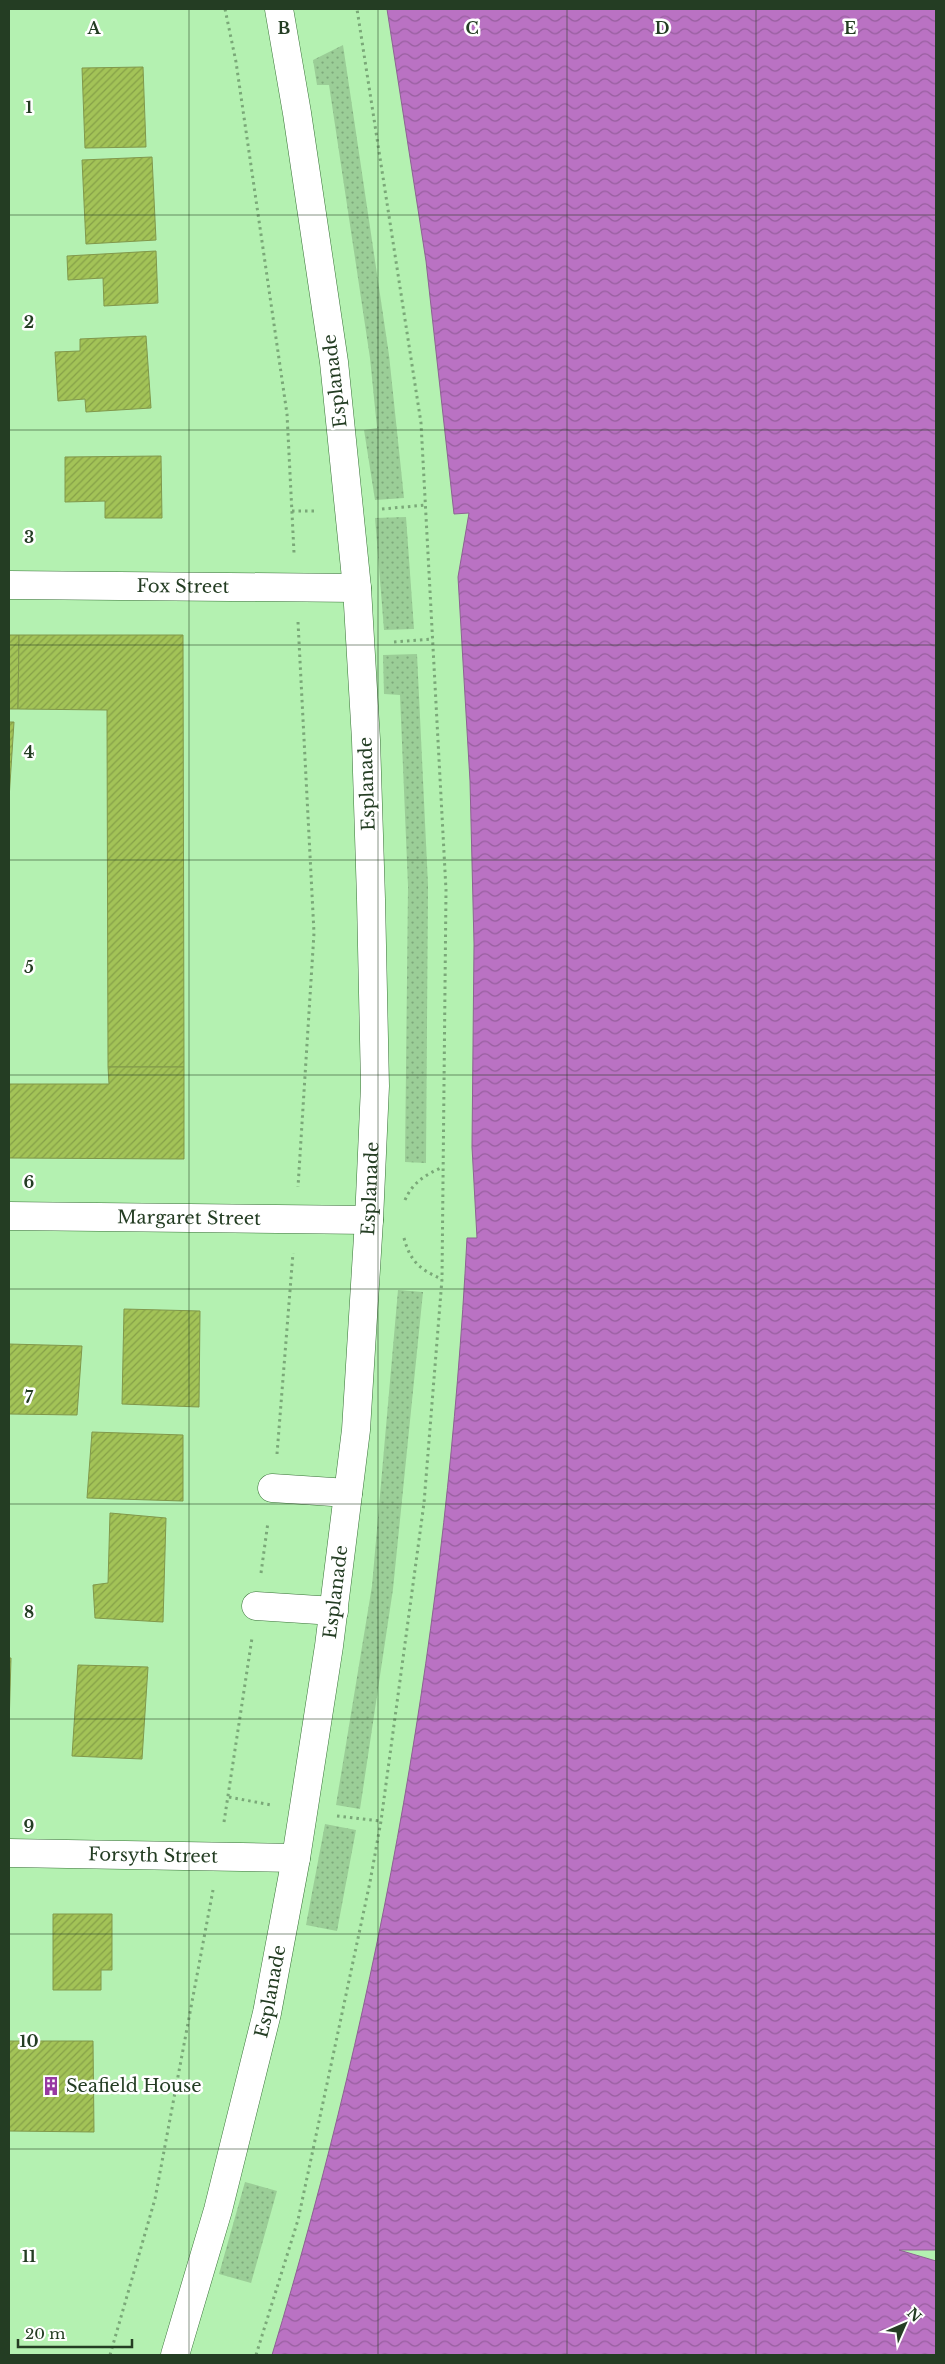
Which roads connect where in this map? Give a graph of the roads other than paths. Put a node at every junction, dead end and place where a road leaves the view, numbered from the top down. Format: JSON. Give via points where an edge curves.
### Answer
{"nodes":[{"id":1,"x":279,"y":9,"type":"edge"},
{"id":2,"x":9,"y":585,"type":"edge"},
{"id":3,"x":357,"y":588,"type":"junction"},
{"id":4,"x":9,"y":1216,"type":"edge"},
{"id":5,"x":369,"y":1220,"type":"junction"},
{"id":6,"x":272,"y":1488,"type":"road end"},
{"id":7,"x":348,"y":1493,"type":"junction"},
{"id":8,"x":256,"y":1606,"type":"road end"},
{"id":9,"x":334,"y":1611,"type":"junction"},
{"id":10,"x":9,"y":1854,"type":"edge"},
{"id":11,"x":296,"y":1858,"type":"junction"},
{"id":12,"x":175,"y":2355,"type":"edge"}],
"edges":[{"from":1,"to":3,"type":"street","name":"Esplanade","via":[[334,362]]},
{"from":2,"to":3,"type":"street","name":"Fox Street"},
{"from":3,"to":5,"type":"street","name":"Esplanade","via":[[372,898],[374,1076]]},
{"from":4,"to":5,"type":"street","name":"Margaret Street"},
{"from":5,"to":7,"type":"street","name":"Esplanade","via":[[356,1430]]},
{"from":6,"to":7,"type":"street"},
{"from":7,"to":9,"type":"street","name":"Esplanade"},
{"from":8,"to":9,"type":"street"},
{"from":9,"to":11,"type":"street","name":"Esplanade"},
{"from":10,"to":11,"type":"street","name":"Forsyth Street"},
{"from":11,"to":12,"type":"street","name":"Esplanade","via":[[267,2013],[218,2210]]}]}
